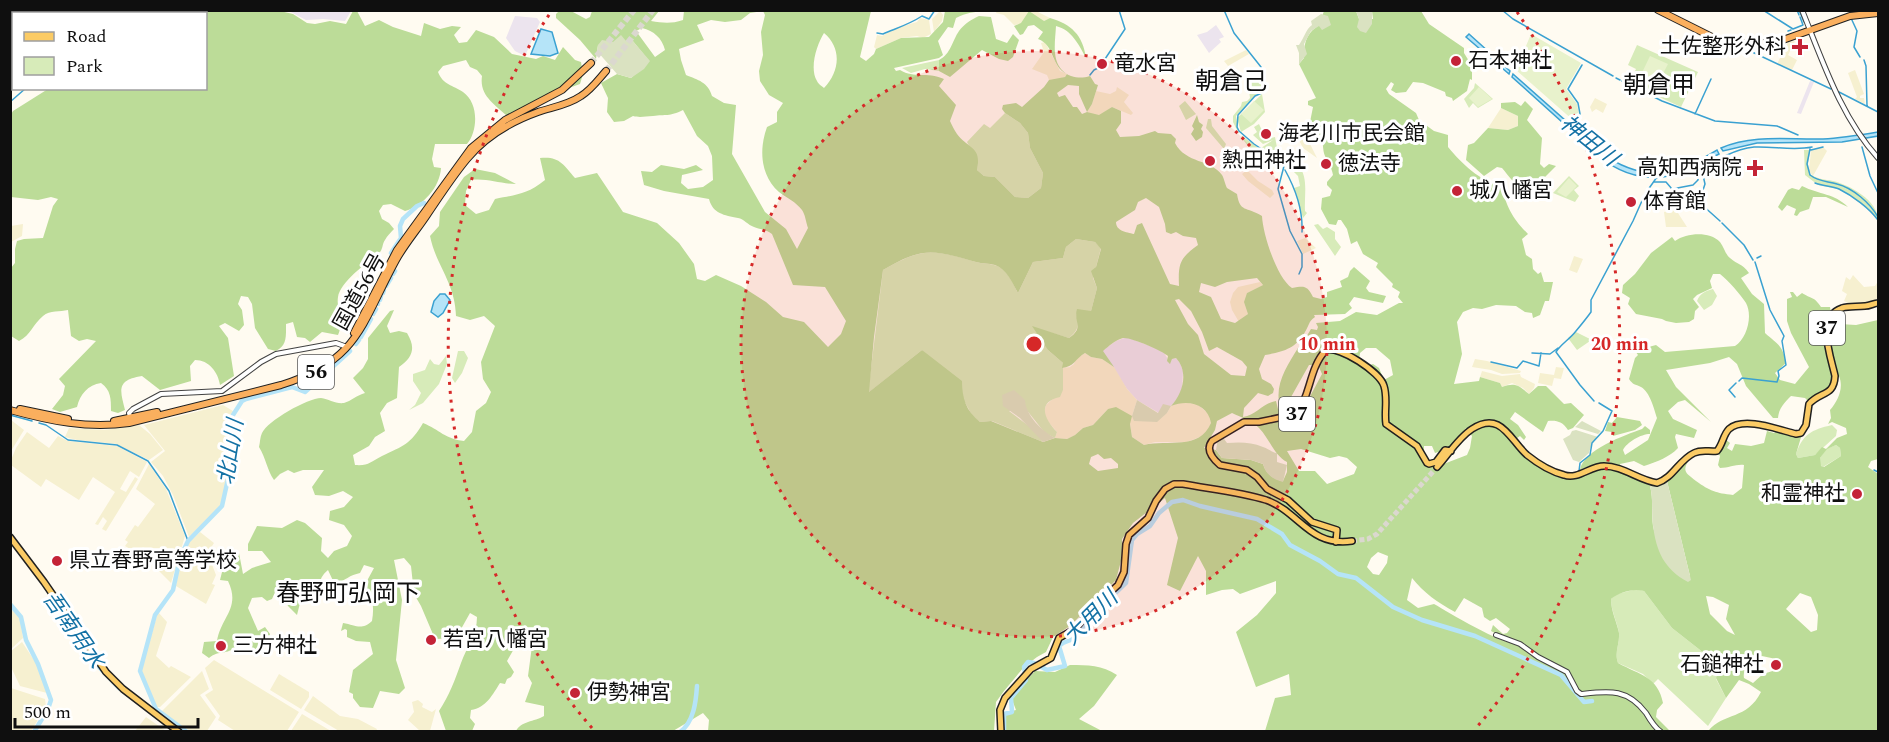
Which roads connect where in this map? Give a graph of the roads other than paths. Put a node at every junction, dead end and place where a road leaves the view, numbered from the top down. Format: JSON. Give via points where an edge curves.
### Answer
{"nodes":[{"id":1,"x":1658,"y":10,"type":"edge"},
{"id":2,"x":1667,"y":10,"type":"edge"},
{"id":3,"x":1802,"y":10,"type":"edge"},
{"id":4,"x":1860,"y":10,"type":"edge"},
{"id":5,"x":1878,"y":13,"type":"edge"},
{"id":6,"x":1809,"y":28,"type":"junction"},
{"id":7,"x":591,"y":63,"type":"tunnel mouth"},
{"id":8,"x":606,"y":71,"type":"tunnel mouth"},
{"id":9,"x":1878,"y":158,"type":"edge"},
{"id":10,"x":1878,"y":303,"type":"edge"},
{"id":11,"x":346,"y":346,"type":"junction"},
{"id":12,"x":10,"y":408,"type":"edge"},
{"id":13,"x":131,"y":418,"type":"junction"},
{"id":14,"x":1451,"y":451,"type":"junction"},
{"id":15,"x":1437,"y":467,"type":"tunnel mouth"},
{"id":16,"x":10,"y":537,"type":"edge"},
{"id":17,"x":1352,"y":541,"type":"tunnel mouth"},
{"id":18,"x":1336,"y":542,"type":"junction"},
{"id":19,"x":1496,"y":635,"type":"dead end"},
{"id":20,"x":179,"y":732,"type":"edge"},
{"id":21,"x":1000,"y":732,"type":"edge"},
{"id":22,"x":1661,"y":732,"type":"edge"}],
"edges":[{"from":1,"to":6,"type":"highway","via":[[1718,40],[1738,44],[1780,41]]},
{"from":2,"to":6,"type":"highway","via":[[1723,38],[1740,41],[1773,39]]},
{"from":3,"to":6,"type":"street"},
{"from":4,"to":6,"type":"highway"},
{"from":5,"to":6,"type":"highway","via":[[1850,16]]},
{"from":6,"to":9,"type":"street","via":[[1841,102]]},
{"from":7,"to":11,"type":"highway","name":"国道56号","number":"56","via":[[562,90],[502,122],[466,153],[397,250]]},
{"from":8,"to":11,"type":"highway","name":"国道56号","number":"56","via":[[579,98],[508,125],[474,151],[402,251],[363,325]]},
{"from":10,"to":14,"type":"main road","number":"37","via":[[1841,308],[1829,320],[1834,383],[1831,390],[1809,404],[1803,432],[1796,434],[1751,423],[1735,425],[1717,451],[1693,453],[1660,482],[1606,466],[1563,475],[1529,457],[1507,430],[1493,424],[1470,430]]},
{"from":11,"to":12,"type":"highway","name":"国道56号","number":"56","via":[[325,367],[300,379],[129,423],[80,425]]},
{"from":11,"to":13,"type":"highway","name":"国道56号","number":"56","via":[[298,376]]},
{"from":11,"to":13,"type":"street","via":[[336,343],[276,354],[222,391],[161,394],[133,409],[129,413]]},
{"from":12,"to":13,"type":"highway","name":"国道56号","number":"56","via":[[81,421]]},
{"from":14,"to":15,"type":"main road","number":"37"},
{"from":14,"to":18,"type":"main road","number":"37","via":[[1445,450],[1436,462],[1426,463],[1416,446],[1386,424],[1381,379],[1334,349],[1326,350],[1317,362],[1297,414],[1244,422],[1209,444],[1210,453],[1220,465],[1247,470],[1312,522],[1337,530]]},
{"from":16,"to":20,"type":"main road","via":[[106,672]]},
{"from":17,"to":18,"type":"main road"},
{"from":18,"to":21,"type":"main road","via":[[1313,534],[1281,507],[1266,500],[1174,484],[1161,493],[1150,515],[1127,539],[1124,572],[1118,585],[1074,629],[1059,638],[1051,658],[1025,675],[1008,694],[1002,704]]},
{"from":19,"to":22,"type":"street","via":[[1520,644],[1566,672],[1581,694],[1619,692],[1644,711]]}]}
